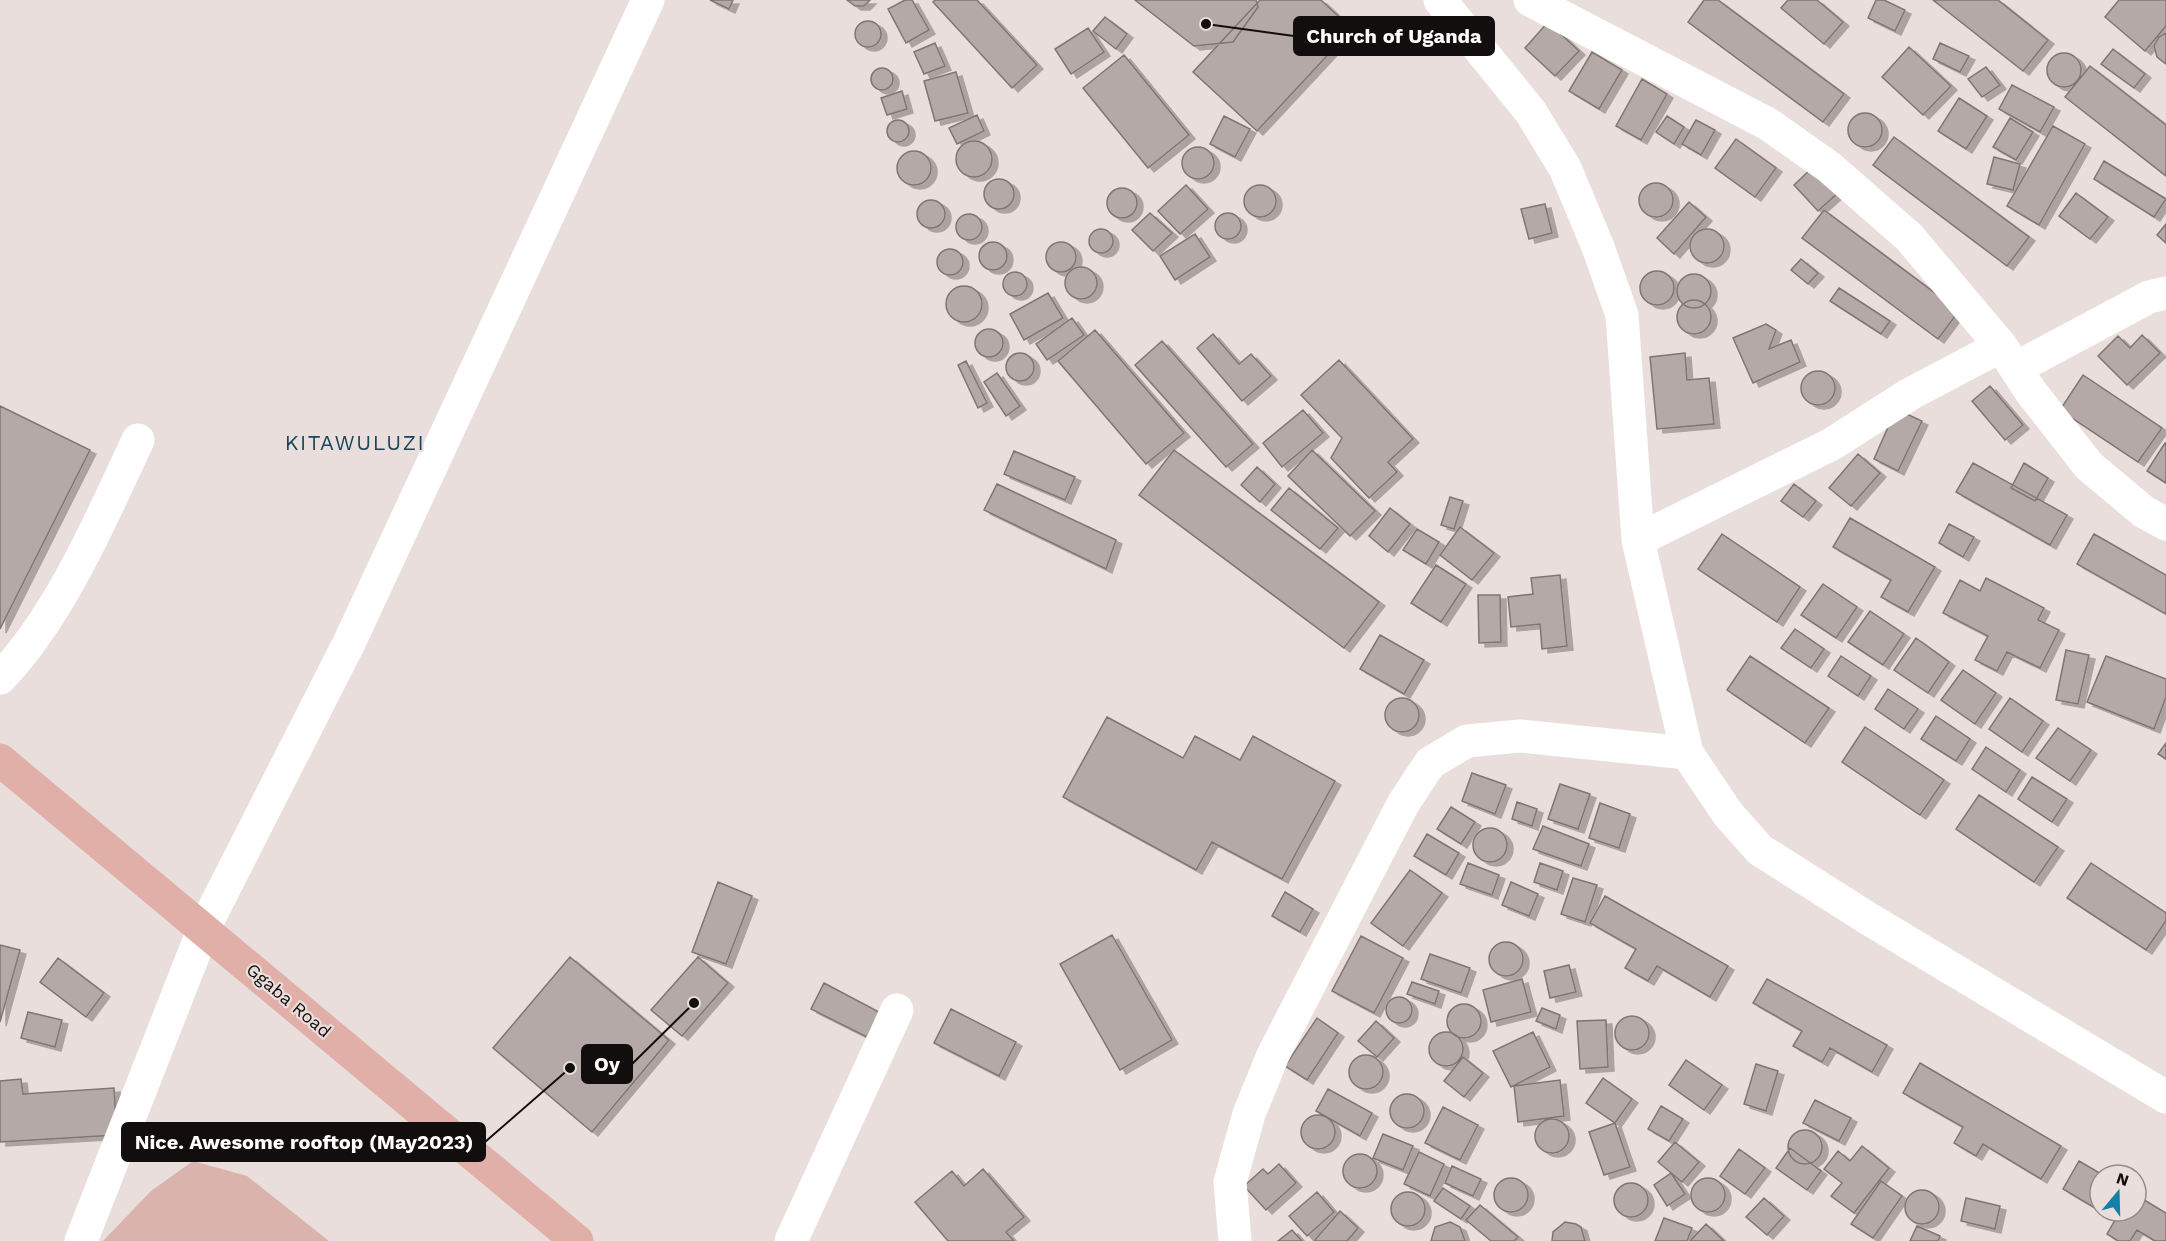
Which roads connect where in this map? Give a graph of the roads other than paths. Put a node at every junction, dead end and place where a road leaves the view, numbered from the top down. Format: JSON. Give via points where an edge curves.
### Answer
{"nodes":[{"id":1,"x":648,"y":0,"type":"edge"},
{"id":2,"x":1440,"y":0,"type":"edge"},
{"id":3,"x":1530,"y":0,"type":"edge"},
{"id":4,"x":2166,"y":293,"type":"edge"},
{"id":5,"x":2008,"y":357,"type":"junction"},
{"id":6,"x":138,"y":440,"type":"dead end"},
{"id":7,"x":2166,"y":524,"type":"edge"},
{"id":8,"x":1638,"y":540,"type":"junction"},
{"id":9,"x":0,"y":678,"type":"edge"},
{"id":10,"x":1687,"y":753,"type":"junction"},
{"id":11,"x":0,"y":760,"type":"edge"},
{"id":12,"x":204,"y":928,"type":"junction"},
{"id":13,"x":897,"y":1010,"type":"dead end"},
{"id":14,"x":2166,"y":1097,"type":"edge"},
{"id":15,"x":81,"y":1241,"type":"edge"},
{"id":16,"x":577,"y":1241,"type":"edge"},
{"id":17,"x":791,"y":1241,"type":"edge"},
{"id":18,"x":1235,"y":1241,"type":"edge"}],
"edges":[{"from":1,"to":12,"type":"street","via":[[349,643]]},
{"from":2,"to":8,"type":"street","via":[[1530,111],[1565,168],[1598,247],[1622,315]]},
{"from":3,"to":5,"type":"street","via":[[1768,124],[1829,167],[1909,237]]},
{"from":4,"to":5,"type":"street"},
{"from":5,"to":7,"type":"street","via":[[2090,466],[2144,512]]},
{"from":5,"to":8,"type":"street","via":[[1910,394],[1832,444]]},
{"from":6,"to":9,"type":"street","via":[[51,610]]},
{"from":8,"to":10,"type":"street"},
{"from":10,"to":14,"type":"street","via":[[1728,814],[1760,850]]},
{"from":10,"to":18,"type":"street","via":[[1520,736],[1467,741],[1430,763],[1403,804],[1265,1075],[1249,1114],[1230,1182]]},
{"from":11,"to":12,"type":"main road","name":"Ggaba Road"},
{"from":12,"to":15,"type":"street"},
{"from":12,"to":16,"type":"main road","name":"Ggaba Road"},
{"from":13,"to":17,"type":"street"}]}
